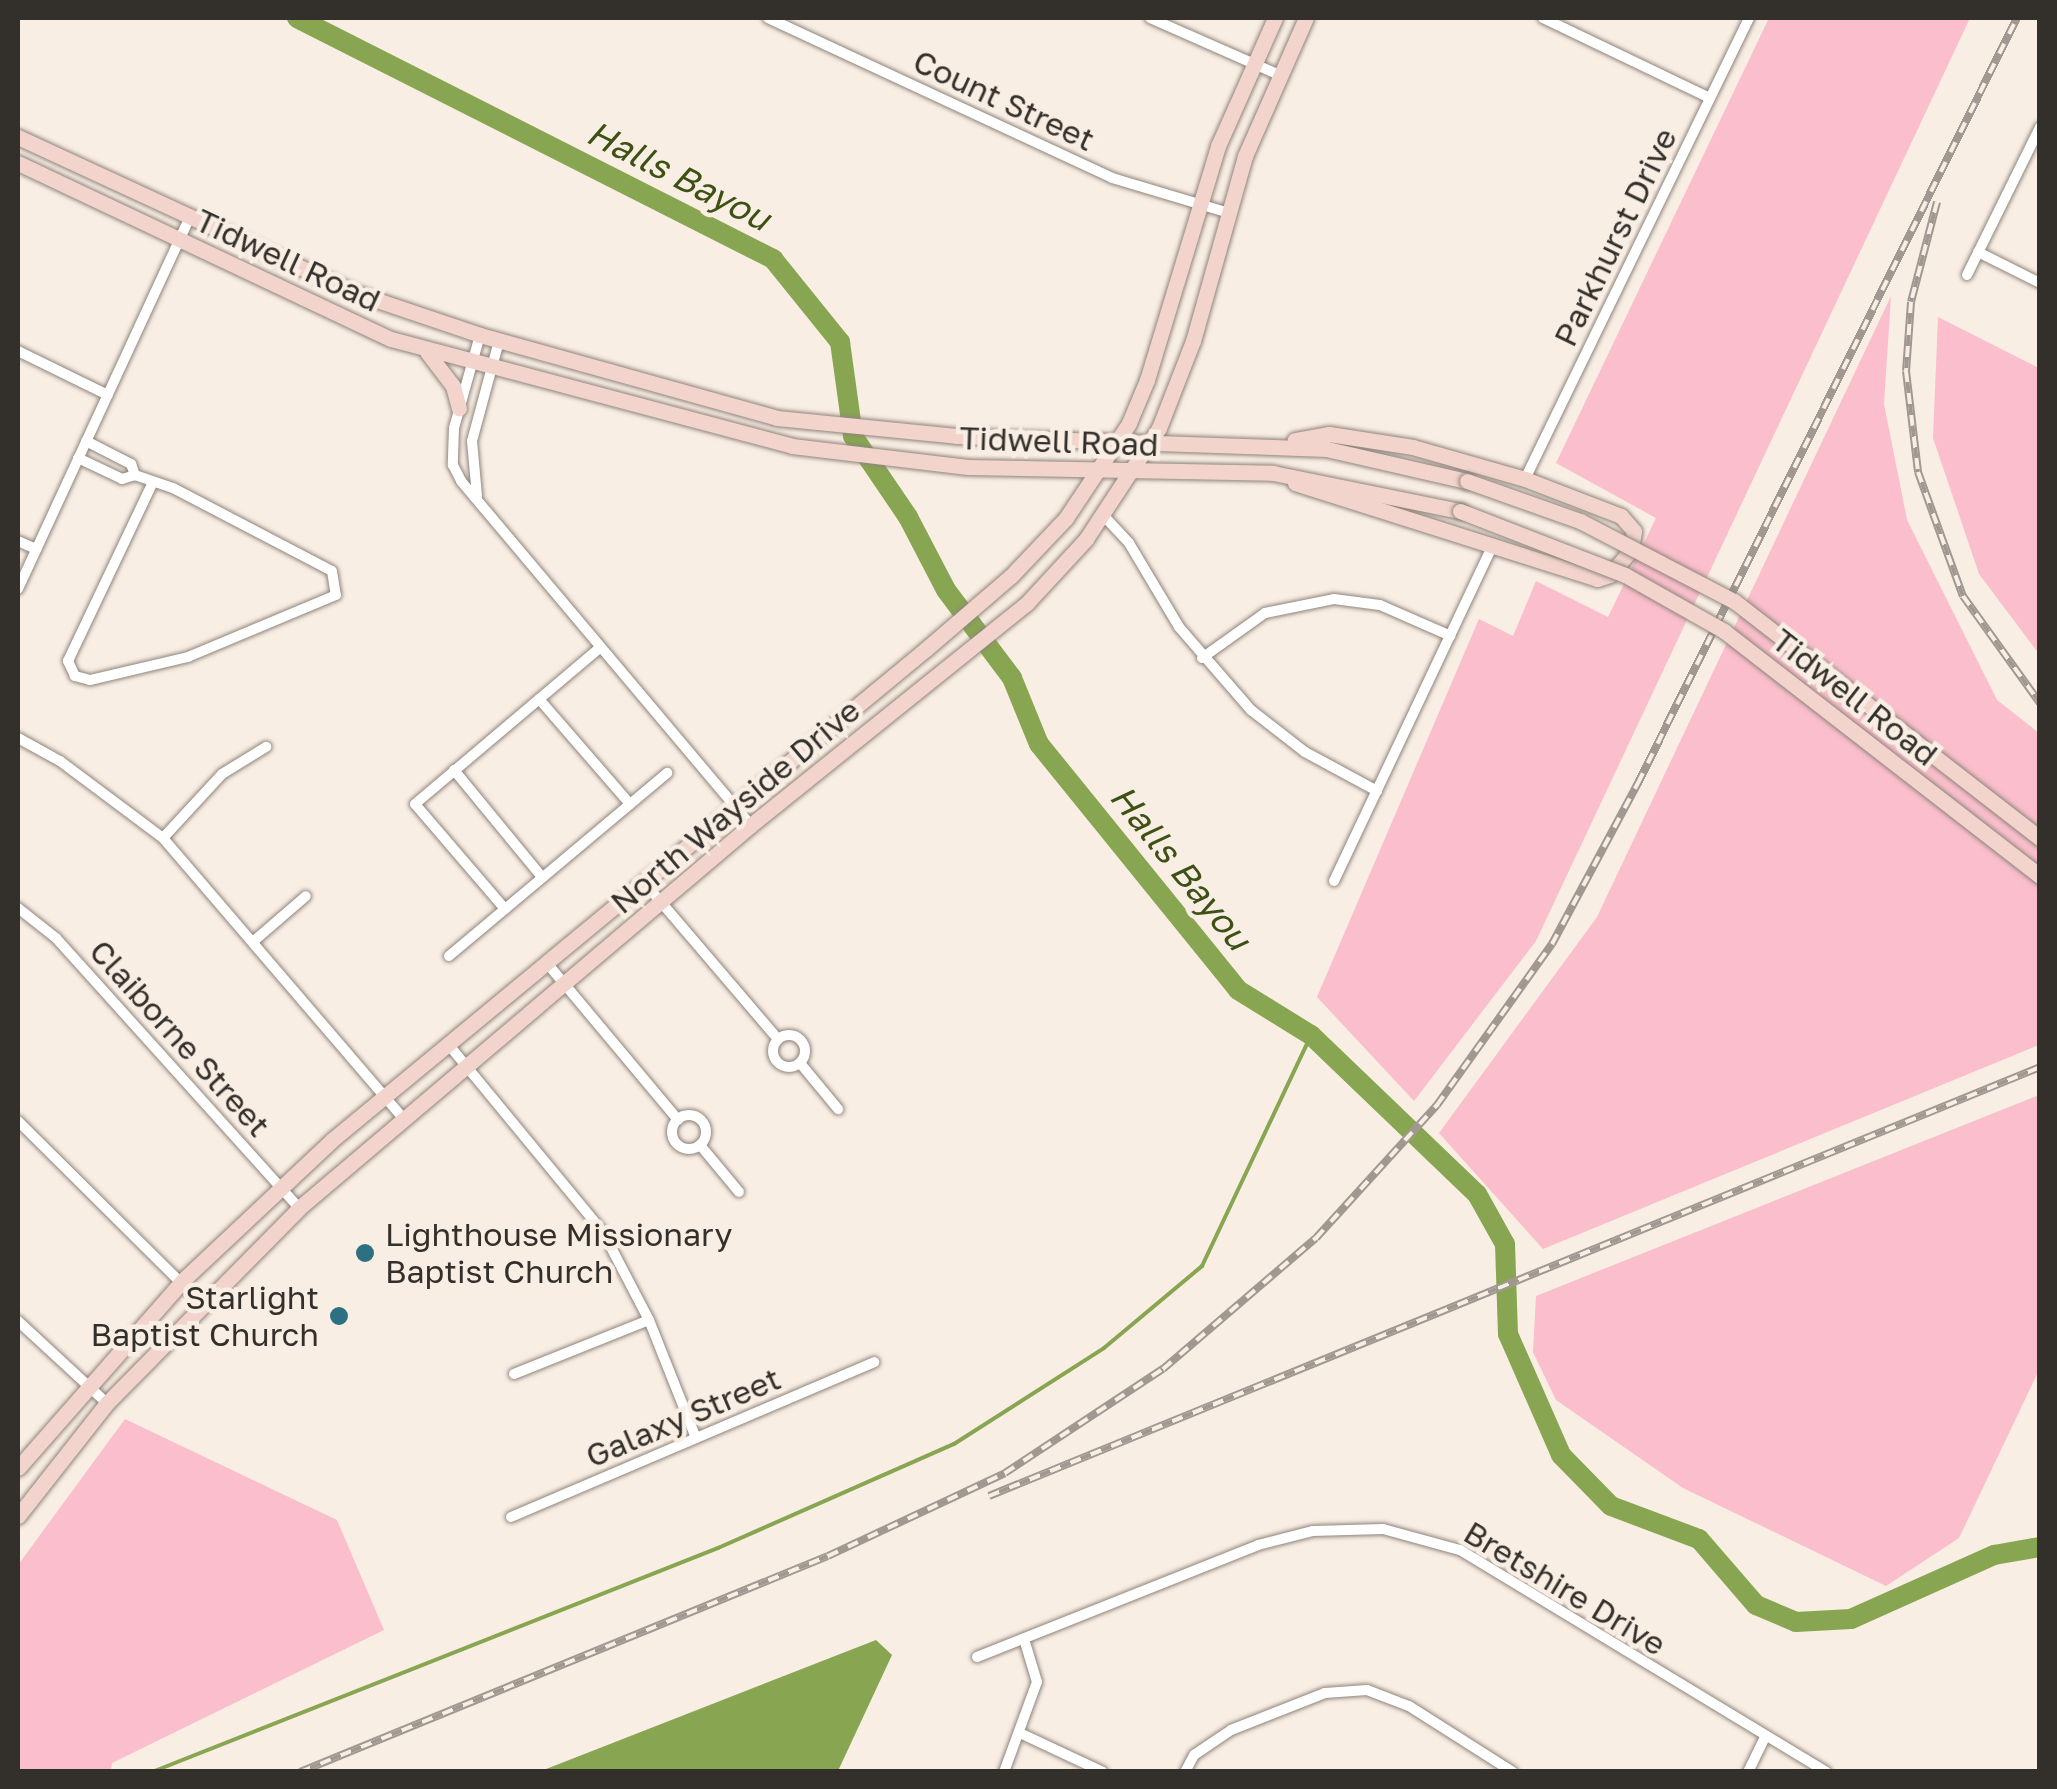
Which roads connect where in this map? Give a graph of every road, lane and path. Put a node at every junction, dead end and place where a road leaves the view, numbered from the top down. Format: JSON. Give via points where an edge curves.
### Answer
{"nodes":[{"id":1,"x":768,"y":18,"type":"edge"},
{"id":2,"x":1150,"y":18,"type":"edge"},
{"id":3,"x":1275,"y":18,"type":"edge"},
{"id":4,"x":1306,"y":18,"type":"edge"},
{"id":5,"x":1542,"y":18,"type":"edge"},
{"id":6,"x":1749,"y":18,"type":"edge"},
{"id":7,"x":1253,"y":64,"type":"junction"},
{"id":8,"x":1279,"y":76,"type":"junction"},
{"id":9,"x":1710,"y":98,"type":"junction"},
{"id":10,"x":2040,"y":128,"type":"edge"},
{"id":11,"x":18,"y":136,"type":"edge"},
{"id":12,"x":18,"y":163,"type":"edge"},
{"id":13,"x":1199,"y":204,"type":"junction"},
{"id":14,"x":1226,"y":212,"type":"junction"},
{"id":15,"x":190,"y":217,"type":"junction"},
{"id":16,"x":180,"y":240,"type":"junction"},
{"id":17,"x":1978,"y":252,"type":"junction"},
{"id":18,"x":1966,"y":275,"type":"dead end"},
{"id":19,"x":2040,"y":283,"type":"edge"},
{"id":20,"x":480,"y":335,"type":"junction"},
{"id":21,"x":499,"y":341,"type":"junction"},
{"id":22,"x":424,"y":349,"type":"junction"},
{"id":23,"x":18,"y":352,"type":"edge"},
{"id":24,"x":472,"y":364,"type":"junction"},
{"id":25,"x":491,"y":370,"type":"junction"},
{"id":26,"x":108,"y":395,"type":"junction"},
{"id":27,"x":459,"y":408,"type":"junction"},
{"id":28,"x":1117,"y":440,"type":"junction"},
{"id":29,"x":86,"y":441,"type":"junction"},
{"id":30,"x":1151,"y":442,"type":"junction"},
{"id":31,"x":1274,"y":444,"type":"junction"},
{"id":32,"x":78,"y":458,"type":"junction"},
{"id":33,"x":1098,"y":469,"type":"junction"},
{"id":34,"x":1136,"y":470,"type":"junction"},
{"id":35,"x":1273,"y":473,"type":"junction"},
{"id":36,"x":135,"y":475,"type":"junction"},
{"id":37,"x":1525,"y":479,"type":"junction"},
{"id":38,"x":153,"y":482,"type":"junction"},
{"id":39,"x":477,"y":496,"type":"junction"},
{"id":40,"x":1104,"y":516,"type":"junction"},
{"id":41,"x":18,"y":541,"type":"edge"},
{"id":42,"x":1493,"y":544,"type":"junction"},
{"id":43,"x":36,"y":550,"type":"junction"},
{"id":44,"x":18,"y":589,"type":"edge"},
{"id":45,"x":1451,"y":636,"type":"junction"},
{"id":46,"x":601,"y":647,"type":"junction"},
{"id":47,"x":1202,"y":658,"type":"junction"},
{"id":48,"x":540,"y":699,"type":"junction"},
{"id":49,"x":18,"y":738,"type":"edge"},
{"id":50,"x":266,"y":747,"type":"dead end"},
{"id":51,"x":454,"y":770,"type":"junction"},
{"id":52,"x":667,"y":772,"type":"dead end"},
{"id":53,"x":1377,"y":791,"type":"junction"},
{"id":54,"x":630,"y":804,"type":"junction"},
{"id":55,"x":733,"y":805,"type":"junction"},
{"id":56,"x":751,"y":825,"type":"junction"},
{"id":57,"x":163,"y":838,"type":"junction"},
{"id":58,"x":2040,"y":838,"type":"edge"},
{"id":59,"x":2040,"y":876,"type":"edge"},
{"id":60,"x":542,"y":877,"type":"junction"},
{"id":61,"x":643,"y":881,"type":"junction"},
{"id":62,"x":1334,"y":881,"type":"dead end"},
{"id":63,"x":306,"y":896,"type":"dead end"},
{"id":64,"x":661,"y":903,"type":"junction"},
{"id":65,"x":18,"y":908,"type":"edge"},
{"id":66,"x":505,"y":909,"type":"junction"},
{"id":67,"x":255,"y":940,"type":"junction"},
{"id":68,"x":449,"y":956,"type":"dead end"},
{"id":69,"x":546,"y":962,"type":"junction"},
{"id":70,"x":564,"y":985,"type":"junction"},
{"id":71,"x":778,"y":1039,"type":"junction"},
{"id":72,"x":448,"y":1044,"type":"junction"},
{"id":73,"x":800,"y":1063,"type":"junction"},
{"id":74,"x":467,"y":1067,"type":"junction"},
{"id":75,"x":386,"y":1097,"type":"junction"},
{"id":76,"x":838,"y":1109,"type":"dead end"},
{"id":77,"x":403,"y":1118,"type":"junction"},
{"id":78,"x":678,"y":1120,"type":"junction"},
{"id":79,"x":18,"y":1121,"type":"edge"},
{"id":80,"x":700,"y":1146,"type":"junction"},
{"id":81,"x":282,"y":1187,"type":"junction"},
{"id":82,"x":739,"y":1192,"type":"dead end"},
{"id":83,"x":299,"y":1208,"type":"junction"},
{"id":84,"x":182,"y":1281,"type":"junction"},
{"id":85,"x":202,"y":1302,"type":"junction"},
{"id":86,"x":649,"y":1320,"type":"junction"},
{"id":87,"x":18,"y":1321,"type":"edge"},
{"id":88,"x":874,"y":1362,"type":"dead end"},
{"id":89,"x":514,"y":1374,"type":"dead end"},
{"id":90,"x":88,"y":1382,"type":"junction"},
{"id":91,"x":106,"y":1403,"type":"junction"},
{"id":92,"x":696,"y":1438,"type":"junction"},
{"id":93,"x":18,"y":1468,"type":"edge"},
{"id":94,"x":20,"y":1509,"type":"edge"},
{"id":95,"x":511,"y":1517,"type":"dead end"},
{"id":96,"x":1024,"y":1638,"type":"junction"},
{"id":97,"x":977,"y":1657,"type":"dead end"},
{"id":98,"x":1022,"y":1734,"type":"junction"},
{"id":99,"x":1764,"y":1739,"type":"junction"},
{"id":100,"x":1004,"y":1772,"type":"edge"},
{"id":101,"x":1103,"y":1772,"type":"edge"},
{"id":102,"x":1184,"y":1772,"type":"edge"},
{"id":103,"x":1513,"y":1772,"type":"edge"},
{"id":104,"x":1748,"y":1772,"type":"edge"},
{"id":105,"x":1826,"y":1772,"type":"edge"}],
"edges":[{"from":1,"to":13,"type":"street","name":"Count Street","via":[[1112,178]]},
{"from":2,"to":7,"type":"street"},
{"from":3,"to":7,"type":"main road","name":"North Wayside Drive"},
{"from":4,"to":8,"type":"main road","name":"North Wayside Drive"},
{"from":5,"to":9,"type":"street"},
{"from":6,"to":9,"type":"street","name":"Parkhurst Drive"},
{"from":7,"to":8,"type":"street"},
{"from":7,"to":13,"type":"main road","name":"North Wayside Drive"},
{"from":8,"to":14,"type":"main road","name":"North Wayside Drive"},
{"from":9,"to":37,"type":"street","name":"Parkhurst Drive"},
{"from":10,"to":17,"type":"street"},
{"from":11,"to":15,"type":"main road","name":"Tidwell Road"},
{"from":12,"to":16,"type":"main road","name":"Tidwell Road"},
{"from":13,"to":14,"type":"street","name":"Count Street"},
{"from":13,"to":28,"type":"main road","name":"North Wayside Drive","via":[[1164,334]]},
{"from":14,"to":30,"type":"main road","name":"North Wayside Drive","via":[[1193,342]]},
{"from":15,"to":16,"type":"street"},
{"from":15,"to":20,"type":"main road","name":"Tidwell Road","via":[[354,292]]},
{"from":16,"to":22,"type":"main road","name":"Tidwell Road"},
{"from":16,"to":26,"type":"street"},
{"from":17,"to":18,"type":"street"},
{"from":17,"to":19,"type":"street"},
{"from":20,"to":21,"type":"main road","name":"Tidwell Road"},
{"from":20,"to":24,"type":"street"},
{"from":21,"to":25,"type":"street"},
{"from":21,"to":28,"type":"main road","name":"Tidwell Road","via":[[776,418],[956,436]]},
{"from":22,"to":24,"type":"main road","name":"Tidwell Road"},
{"from":22,"to":27,"type":"main road","via":[[454,386]]},
{"from":23,"to":26,"type":"street"},
{"from":24,"to":25,"type":"main road","name":"Tidwell Road"},
{"from":24,"to":27,"type":"street"},
{"from":25,"to":33,"type":"main road","name":"Tidwell Road","via":[[792,446],[968,467]]},
{"from":25,"to":39,"type":"street","via":[[472,441]]},
{"from":26,"to":29,"type":"street"},
{"from":27,"to":39,"type":"street","via":[[453,465]]},
{"from":28,"to":30,"type":"main road","name":"Tidwell Road"},
{"from":28,"to":33,"type":"main road","name":"North Wayside Drive"},
{"from":29,"to":32,"type":"street"},
{"from":29,"to":36,"type":"street","via":[[131,464]]},
{"from":30,"to":31,"type":"main road","name":"Tidwell Road"},
{"from":30,"to":34,"type":"main road","name":"North Wayside Drive"},
{"from":31,"to":37,"type":"main road","via":[[1329,434],[1413,447]]},
{"from":31,"to":58,"type":"main road","name":"Tidwell Road","bridge":true,"via":[[1383,458],[1580,521],[1734,601]]},
{"from":32,"to":36,"type":"street","via":[[122,479]]},
{"from":32,"to":43,"type":"street"},
{"from":33,"to":34,"type":"main road","name":"Tidwell Road"},
{"from":33,"to":55,"type":"main road","name":"North Wayside Drive","via":[[1066,518],[1011,576]]},
{"from":34,"to":35,"type":"main road","name":"Tidwell Road"},
{"from":34,"to":40,"type":"main road","name":"North Wayside Drive"},
{"from":35,"to":42,"type":"main road","via":[[1334,499]]},
{"from":35,"to":59,"type":"main road","name":"Tidwell Road","bridge":true,"via":[[1460,511],[1610,568],[1724,631]]},
{"from":36,"to":38,"type":"street"},
{"from":37,"to":42,"type":"main road","via":[[1622,516],[1634,531],[1631,550],[1610,575],[1597,579]]},
{"from":38,"to":38,"type":"street","via":[[332,571],[336,595],[188,657],[90,680],[75,676],[68,661]]},
{"from":39,"to":46,"type":"street"},
{"from":40,"to":47,"type":"street","via":[[1130,543]]},
{"from":40,"to":56,"type":"main road","name":"North Wayside Drive","via":[[1027,603]]},
{"from":41,"to":43,"type":"street"},
{"from":42,"to":45,"type":"street"},
{"from":43,"to":44,"type":"street"},
{"from":45,"to":47,"type":"street","via":[[1380,605],[1334,599],[1265,613]]},
{"from":45,"to":53,"type":"street"},
{"from":46,"to":48,"type":"street"},
{"from":46,"to":55,"type":"street"},
{"from":47,"to":53,"type":"street","via":[[1290,741]]},
{"from":48,"to":51,"type":"street"},
{"from":48,"to":54,"type":"street"},
{"from":49,"to":57,"type":"street","via":[[60,760]]},
{"from":50,"to":57,"type":"street","via":[[222,774]]},
{"from":51,"to":60,"type":"street"},
{"from":51,"to":66,"type":"street","via":[[414,804]]},
{"from":52,"to":54,"type":"street"},
{"from":53,"to":62,"type":"street"},
{"from":54,"to":60,"type":"street"},
{"from":55,"to":56,"type":"street"},
{"from":55,"to":61,"type":"main road","name":"North Wayside Drive"},
{"from":56,"to":64,"type":"main road","name":"North Wayside Drive"},
{"from":57,"to":67,"type":"street"},
{"from":60,"to":66,"type":"street"},
{"from":61,"to":64,"type":"street"},
{"from":61,"to":69,"type":"main road","name":"North Wayside Drive"},
{"from":63,"to":67,"type":"street"},
{"from":64,"to":70,"type":"main road","name":"North Wayside Drive"},
{"from":64,"to":71,"type":"street"},
{"from":65,"to":81,"type":"street","name":"Claiborne Street","via":[[56,938]]},
{"from":66,"to":68,"type":"street"},
{"from":67,"to":75,"type":"street"},
{"from":69,"to":70,"type":"street"},
{"from":69,"to":72,"type":"main road","name":"North Wayside Drive"},
{"from":70,"to":74,"type":"main road","name":"North Wayside Drive"},
{"from":70,"to":78,"type":"street"},
{"from":71,"to":73,"type":"street","via":[[798,1038],[805,1050]]},
{"from":71,"to":73,"type":"street","via":[[774,1060],[786,1068]]},
{"from":72,"to":74,"type":"street"},
{"from":72,"to":75,"type":"main road","name":"North Wayside Drive"},
{"from":73,"to":76,"type":"street"},
{"from":74,"to":77,"type":"main road","name":"North Wayside Drive"},
{"from":74,"to":86,"type":"street","via":[[603,1232]]},
{"from":75,"to":77,"type":"street"},
{"from":75,"to":81,"type":"main road","name":"North Wayside Drive"},
{"from":77,"to":83,"type":"main road","name":"North Wayside Drive"},
{"from":78,"to":80,"type":"street","via":[[676,1143]]},
{"from":78,"to":80,"type":"street","via":[[702,1122]]},
{"from":79,"to":84,"type":"street"},
{"from":80,"to":82,"type":"street"},
{"from":81,"to":83,"type":"street","name":"Claiborne Street"},
{"from":81,"to":84,"type":"main road","name":"North Wayside Drive"},
{"from":83,"to":85,"type":"main road","name":"North Wayside Drive"},
{"from":84,"to":85,"type":"street"},
{"from":84,"to":90,"type":"main road","name":"North Wayside Drive"},
{"from":85,"to":91,"type":"main road","name":"North Wayside Drive"},
{"from":86,"to":89,"type":"street"},
{"from":86,"to":92,"type":"street"},
{"from":87,"to":90,"type":"street"},
{"from":88,"to":92,"type":"street","name":"Galaxy Street"},
{"from":90,"to":91,"type":"street"},
{"from":90,"to":93,"type":"main road","name":"North Wayside Drive"},
{"from":91,"to":94,"type":"main road","name":"North Wayside Drive"},
{"from":92,"to":95,"type":"street","name":"Galaxy Street"},
{"from":96,"to":97,"type":"street","name":"Bretshire Drive"},
{"from":96,"to":98,"type":"street","via":[[1037,1682]]},
{"from":96,"to":99,"type":"street","name":"Bretshire Drive","via":[[1258,1545],[1313,1531],[1382,1529],[1460,1550]]},
{"from":98,"to":100,"type":"street"},
{"from":98,"to":101,"type":"street"},
{"from":99,"to":104,"type":"street"},
{"from":99,"to":105,"type":"street","name":"Bretshire Drive"},
{"from":102,"to":103,"type":"street","via":[[1194,1755],[1231,1730],[1325,1693],[1367,1690],[1409,1706]]}]}
